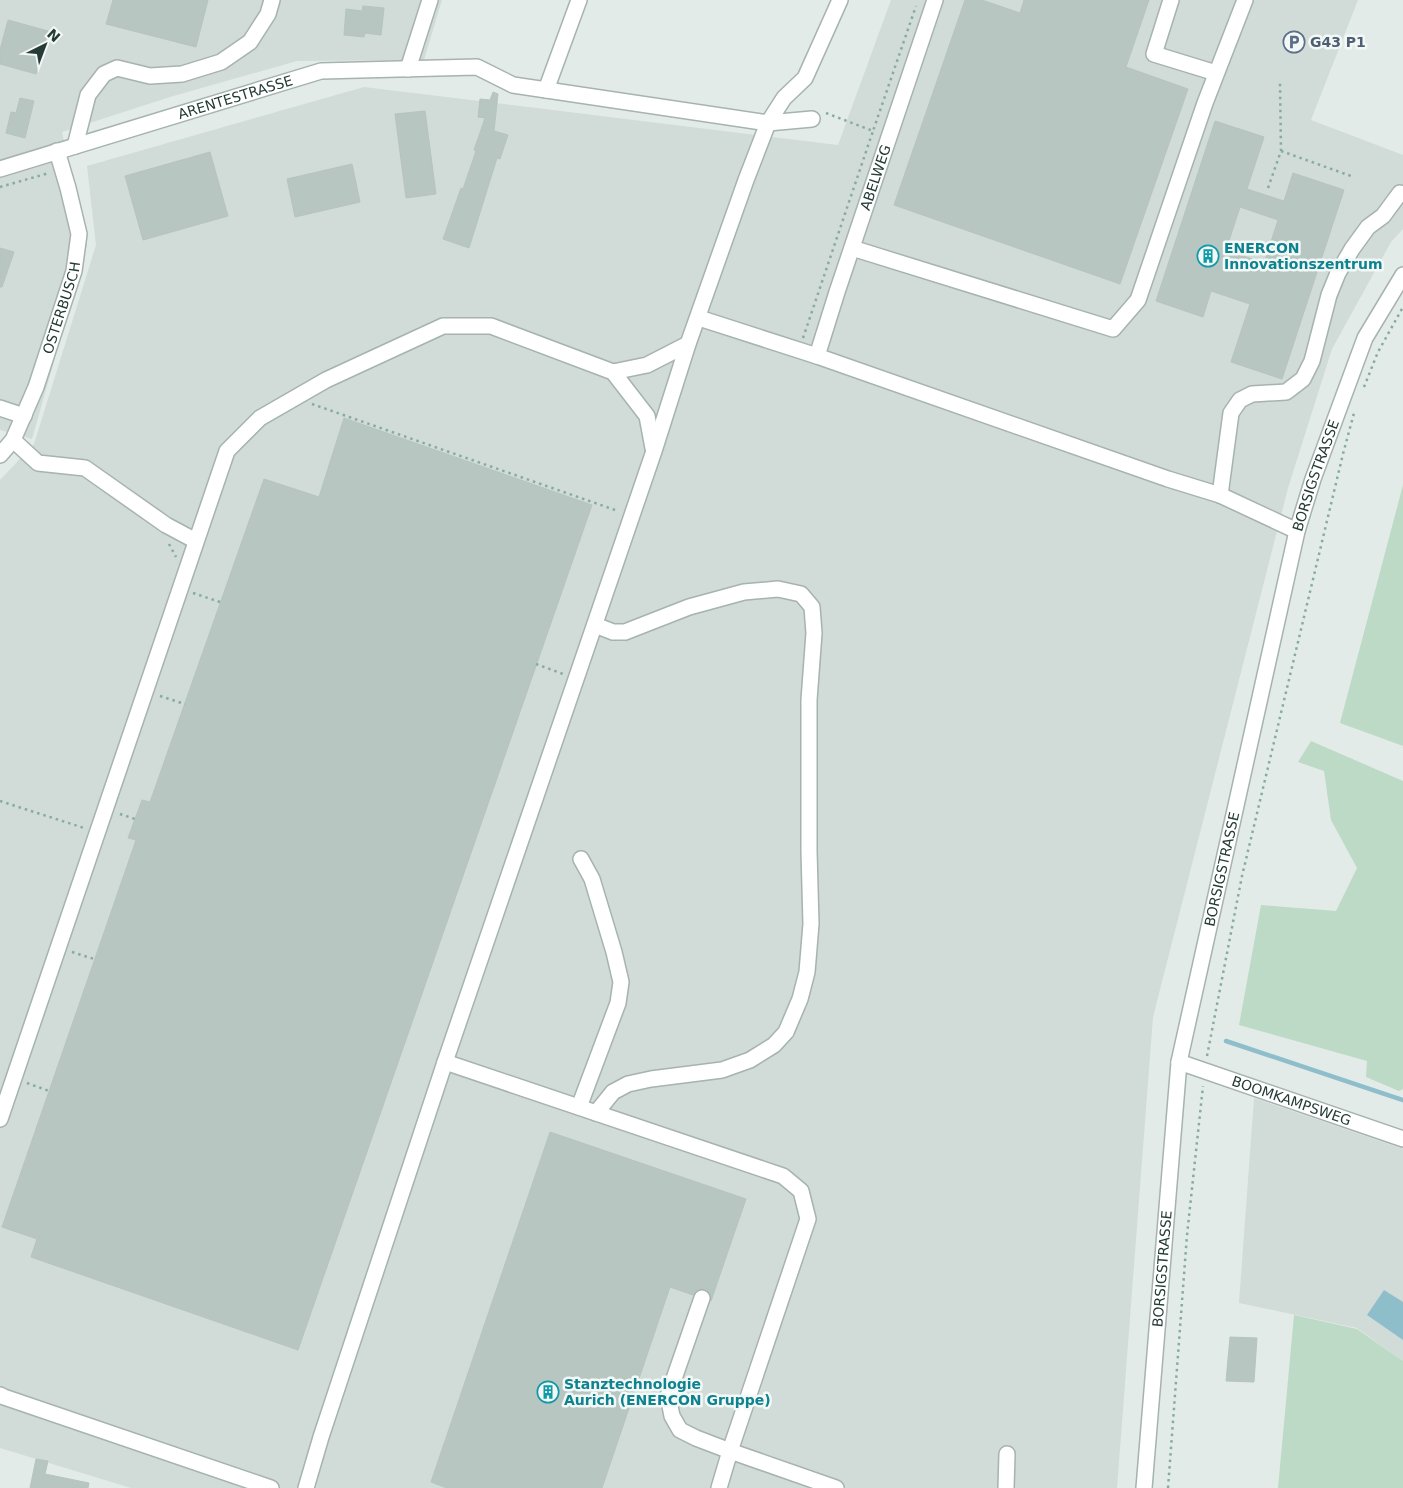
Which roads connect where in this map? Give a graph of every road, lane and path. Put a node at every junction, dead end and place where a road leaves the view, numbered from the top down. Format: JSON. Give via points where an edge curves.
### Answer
{"nodes":[{"id":1,"x":272,"y":0,"type":"edge"},
{"id":2,"x":430,"y":0,"type":"edge"},
{"id":3,"x":579,"y":0,"type":"edge"},
{"id":4,"x":840,"y":0,"type":"edge"},
{"id":5,"x":918,"y":0,"type":"edge"},
{"id":6,"x":935,"y":0,"type":"edge"},
{"id":7,"x":1171,"y":0,"type":"edge"},
{"id":8,"x":1245,"y":0,"type":"edge"},
{"id":9,"x":408,"y":69,"type":"junction"},
{"id":10,"x":1216,"y":74,"type":"junction"},
{"id":11,"x":1280,"y":82,"type":"dead end"},
{"id":12,"x":546,"y":90,"type":"junction"},
{"id":13,"x":812,"y":120,"type":"joint"},
{"id":14,"x":768,"y":123,"type":"junction"},
{"id":15,"x":873,"y":131,"type":"junction"},
{"id":16,"x":75,"y":146,"type":"junction"},
{"id":17,"x":1280,"y":150,"type":"junction"},
{"id":18,"x":57,"y":151,"type":"junction"},
{"id":19,"x":0,"y":170,"type":"edge"},
{"id":20,"x":63,"y":170,"type":"junction"},
{"id":21,"x":1351,"y":176,"type":"dead end"},
{"id":22,"x":0,"y":187,"type":"edge"},
{"id":23,"x":1268,"y":188,"type":"dead end"},
{"id":24,"x":1403,"y":194,"type":"edge"},
{"id":25,"x":852,"y":248,"type":"junction"},
{"id":26,"x":1403,"y":275,"type":"edge"},
{"id":27,"x":1403,"y":307,"type":"edge"},
{"id":28,"x":699,"y":318,"type":"junction"},
{"id":29,"x":688,"y":344,"type":"junction"},
{"id":30,"x":799,"y":350,"type":"junction"},
{"id":31,"x":817,"y":356,"type":"junction"},
{"id":32,"x":613,"y":372,"type":"junction"},
{"id":33,"x":1364,"y":387,"type":"dead end"},
{"id":34,"x":295,"y":398,"type":"junction"},
{"id":35,"x":1357,"y":405,"type":"dead end"},
{"id":36,"x":0,"y":408,"type":"edge"},
{"id":37,"x":24,"y":416,"type":"junction"},
{"id":38,"x":13,"y":440,"type":"junction"},
{"id":39,"x":654,"y":451,"type":"junction"},
{"id":40,"x":0,"y":456,"type":"edge"},
{"id":41,"x":1220,"y":495,"type":"junction"},
{"id":42,"x":632,"y":516,"type":"junction"},
{"id":43,"x":1297,"y":531,"type":"junction"},
{"id":44,"x":196,"y":541,"type":"junction"},
{"id":45,"x":180,"y":588,"type":"junction"},
{"id":46,"x":220,"y":602,"type":"dead end"},
{"id":47,"x":595,"y":625,"type":"junction"},
{"id":48,"x":536,"y":664,"type":"dead end"},
{"id":49,"x":576,"y":678,"type":"junction"},
{"id":50,"x":146,"y":691,"type":"junction"},
{"id":51,"x":184,"y":704,"type":"dead end"},
{"id":52,"x":0,"y":800,"type":"edge"},
{"id":53,"x":98,"y":832,"type":"junction"},
{"id":54,"x":581,"y":859,"type":"dead end"},
{"id":55,"x":58,"y":947,"type":"junction"},
{"id":56,"x":94,"y":959,"type":"dead end"},
{"id":57,"x":445,"y":1062,"type":"junction"},
{"id":58,"x":1179,"y":1062,"type":"junction"},
{"id":59,"x":1205,"y":1071,"type":"junction"},
{"id":60,"x":14,"y":1079,"type":"junction"},
{"id":61,"x":49,"y":1091,"type":"dead end"},
{"id":62,"x":579,"y":1107,"type":"junction"},
{"id":63,"x":596,"y":1113,"type":"junction"},
{"id":64,"x":0,"y":1119,"type":"edge"},
{"id":65,"x":1403,"y":1139,"type":"edge"},
{"id":66,"x":702,"y":1298,"type":"dead end"},
{"id":67,"x":0,"y":1394,"type":"edge"},
{"id":68,"x":730,"y":1451,"type":"junction"},
{"id":69,"x":1007,"y":1454,"type":"dead end"},
{"id":70,"x":271,"y":1488,"type":"edge"},
{"id":71,"x":306,"y":1488,"type":"edge"},
{"id":72,"x":719,"y":1488,"type":"edge"},
{"id":73,"x":836,"y":1488,"type":"edge"},
{"id":74,"x":1006,"y":1488,"type":"edge"},
{"id":75,"x":1144,"y":1488,"type":"edge"},
{"id":76,"x":1168,"y":1488,"type":"edge"}],
"edges":[{"from":1,"to":16,"type":"street","via":[[268,14],[250,42],[221,62],[182,74],[150,76],[116,68],[104,74],[88,95]]},
{"from":2,"to":9,"type":"street"},
{"from":3,"to":12,"type":"street"},
{"from":4,"to":14,"type":"street","via":[[805,78],[784,98]]},
{"from":5,"to":15,"type":"path"},
{"from":6,"to":25,"type":"street","name":"ABELWEG"},
{"from":7,"to":10,"type":"street","via":[[1154,54]]},
{"from":8,"to":10,"type":"street"},
{"from":9,"to":12,"type":"street","name":"ARENTESTRASSE","via":[[477,67],[513,85]]},
{"from":9,"to":16,"type":"street","name":"ARENTESTRASSE","via":[[321,71]]},
{"from":10,"to":25,"type":"street","via":[[1138,300],[1113,330]]},
{"from":11,"to":17,"type":"path"},
{"from":12,"to":14,"type":"street"},
{"from":13,"to":14,"type":"street"},
{"from":13,"to":15,"type":"path","via":[[825,112]]},
{"from":14,"to":28,"type":"street"},
{"from":15,"to":30,"type":"path"},
{"from":16,"to":18,"type":"street","name":"ARENTESTRASSE"},
{"from":17,"to":21,"type":"path"},
{"from":17,"to":23,"type":"path"},
{"from":18,"to":19,"type":"street","name":"ARENTESTRASSE"},
{"from":18,"to":20,"type":"street","name":"OSTERBUSCH"},
{"from":20,"to":22,"type":"path"},
{"from":20,"to":37,"type":"street","name":"OSTERBUSCH","via":[[78,234],[74,271]]},
{"from":24,"to":41,"type":"street","via":[[1400,193],[1383,216],[1368,227],[1338,274],[1329,295],[1312,361],[1303,380],[1286,392],[1252,394],[1240,400],[1230,413]]},
{"from":25,"to":31,"type":"street","name":"ABELWEG"},
{"from":26,"to":43,"type":"street","name":"BORSIGSTRASSE","via":[[1365,338]]},
{"from":27,"to":33,"type":"path","via":[[1378,352]]},
{"from":28,"to":29,"type":"street"},
{"from":28,"to":30,"type":"street"},
{"from":29,"to":32,"type":"street","via":[[647,365]]},
{"from":29,"to":39,"type":"street"},
{"from":30,"to":31,"type":"street"},
{"from":31,"to":41,"type":"street"},
{"from":32,"to":34,"type":"street","via":[[491,326],[443,326],[326,380]]},
{"from":32,"to":39,"type":"street","via":[[647,416]]},
{"from":34,"to":42,"type":"path"},
{"from":34,"to":44,"type":"street","via":[[260,418],[227,451]]},
{"from":35,"to":59,"type":"path","name":"BORSIGSTRASSE","via":[[1340,463],[1242,876]]},
{"from":36,"to":37,"type":"street"},
{"from":37,"to":38,"type":"street","name":"OSTERBUSCH"},
{"from":38,"to":40,"type":"street","name":"OSTERBUSCH"},
{"from":38,"to":44,"type":"street","via":[[38,463],[85,468],[166,525]]},
{"from":39,"to":42,"type":"street"},
{"from":41,"to":43,"type":"street"},
{"from":42,"to":47,"type":"street"},
{"from":43,"to":58,"type":"street","name":"BORSIGSTRASSE"},
{"from":44,"to":45,"type":"street"},
{"from":45,"to":46,"type":"path"},
{"from":45,"to":50,"type":"street"},
{"from":47,"to":49,"type":"street"},
{"from":47,"to":63,"type":"street","via":[[613,632],[625,632],[689,607],[744,592],[778,589],[801,594],[812,607],[814,633],[809,700],[811,924],[807,972],[786,1032],[774,1045],[750,1060],[722,1070],[628,1084],[613,1092]]},
{"from":48,"to":49,"type":"path"},
{"from":49,"to":57,"type":"street"},
{"from":50,"to":51,"type":"path"},
{"from":50,"to":53,"type":"street"},
{"from":52,"to":53,"type":"path"},
{"from":53,"to":55,"type":"street"},
{"from":54,"to":62,"type":"street","via":[[592,879],[621,982],[618,1003]]},
{"from":55,"to":56,"type":"path"},
{"from":55,"to":60,"type":"street"},
{"from":57,"to":62,"type":"street"},
{"from":57,"to":71,"type":"street"},
{"from":58,"to":59,"type":"street","name":"BOOMKAMPSWEG"},
{"from":58,"to":75,"type":"street","name":"BORSIGSTRASSE"},
{"from":59,"to":65,"type":"street","name":"BOOMKAMPSWEG"},
{"from":59,"to":76,"type":"path","name":"BORSIGSTRASSE","via":[[1187,1235]]},
{"from":60,"to":61,"type":"path"},
{"from":60,"to":64,"type":"street"},
{"from":62,"to":63,"type":"street"},
{"from":63,"to":68,"type":"street","via":[[783,1176],[801,1191],[808,1219]]},
{"from":66,"to":68,"type":"street","via":[[668,1396],[672,1416],[680,1430]]},
{"from":67,"to":70,"type":"street"},
{"from":68,"to":72,"type":"street"},
{"from":68,"to":73,"type":"street"},
{"from":69,"to":74,"type":"street"}]}
